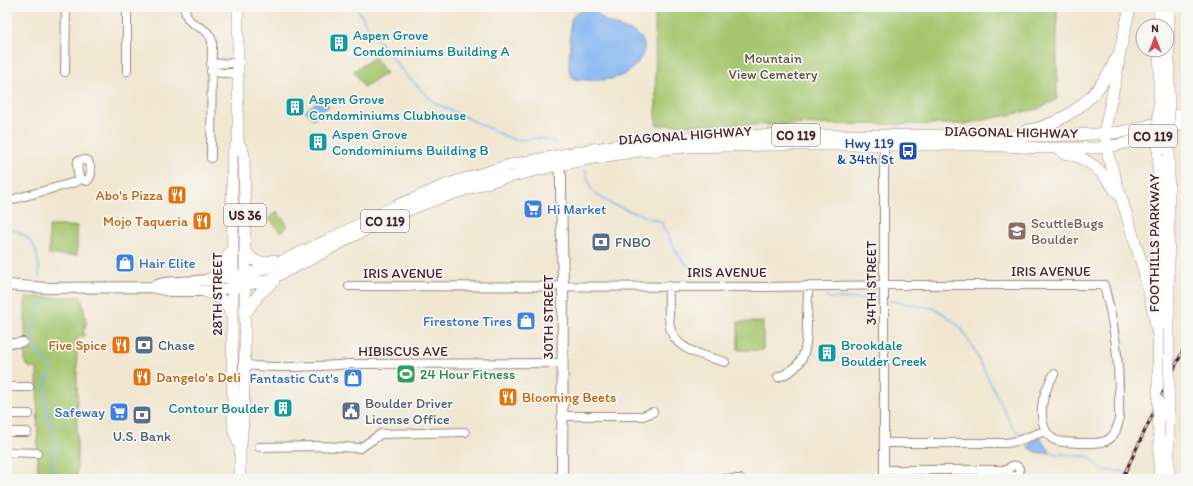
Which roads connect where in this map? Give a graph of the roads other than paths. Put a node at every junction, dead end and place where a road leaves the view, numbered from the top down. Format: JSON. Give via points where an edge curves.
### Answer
{"nodes":[{"id":1,"x":66,"y":7,"type":"edge"},
{"id":2,"x":127,"y":7,"type":"edge"},
{"id":3,"x":185,"y":7,"type":"edge"},
{"id":4,"x":238,"y":7,"type":"edge"},
{"id":5,"x":1130,"y":7,"type":"edge"},
{"id":6,"x":1159,"y":7,"type":"edge"},
{"id":7,"x":1169,"y":7,"type":"edge"},
{"id":8,"x":1159,"y":18,"type":"edge"},
{"id":9,"x":1120,"y":51,"type":"junction"},
{"id":10,"x":1160,"y":58,"type":"edge"},
{"id":11,"x":211,"y":67,"type":"junction"},
{"id":12,"x":238,"y":68,"type":"junction"},
{"id":13,"x":127,"y":71,"type":"dead end"},
{"id":14,"x":65,"y":72,"type":"dead end"},
{"id":15,"x":1164,"y":99,"type":"junction"},
{"id":16,"x":1186,"y":112,"type":"edge"},
{"id":17,"x":1186,"y":122,"type":"edge"},
{"id":18,"x":1186,"y":131,"type":"edge"},
{"id":19,"x":1105,"y":134,"type":"junction"},
{"id":20,"x":1001,"y":135,"type":"junction"},
{"id":21,"x":884,"y":140,"type":"junction"},
{"id":22,"x":238,"y":141,"type":"junction"},
{"id":23,"x":984,"y":145,"type":"junction"},
{"id":24,"x":1118,"y":145,"type":"junction"},
{"id":25,"x":1107,"y":147,"type":"junction"},
{"id":26,"x":1164,"y":154,"type":"junction"},
{"id":27,"x":211,"y":158,"type":"dead end"},
{"id":28,"x":556,"y":160,"type":"junction"},
{"id":29,"x":80,"y":179,"type":"dead end"},
{"id":30,"x":7,"y":201,"type":"edge"},
{"id":31,"x":1124,"y":207,"type":"junction"},
{"id":32,"x":233,"y":241,"type":"junction"},
{"id":33,"x":307,"y":249,"type":"junction"},
{"id":34,"x":245,"y":251,"type":"junction"},
{"id":35,"x":245,"y":274,"type":"junction"},
{"id":36,"x":280,"y":275,"type":"junction"},
{"id":37,"x":233,"y":277,"type":"junction"},
{"id":38,"x":207,"y":280,"type":"junction"},
{"id":39,"x":7,"y":285,"type":"edge"},
{"id":40,"x":884,"y":285,"type":"junction"},
{"id":41,"x":245,"y":286,"type":"junction"},
{"id":42,"x":349,"y":286,"type":"dead end"},
{"id":43,"x":669,"y":286,"type":"junction"},
{"id":44,"x":808,"y":286,"type":"junction"},
{"id":45,"x":151,"y":287,"type":"junction"},
{"id":46,"x":562,"y":287,"type":"junction"},
{"id":47,"x":38,"y":288,"type":"junction"},
{"id":48,"x":232,"y":288,"type":"junction"},
{"id":49,"x":204,"y":291,"type":"junction"},
{"id":50,"x":7,"y":292,"type":"edge"},
{"id":51,"x":245,"y":314,"type":"junction"},
{"id":52,"x":232,"y":316,"type":"junction"},
{"id":53,"x":1158,"y":335,"type":"junction"},
{"id":54,"x":23,"y":342,"type":"dead end"},
{"id":55,"x":7,"y":343,"type":"edge"},
{"id":56,"x":725,"y":362,"type":"dead end"},
{"id":57,"x":562,"y":363,"type":"junction"},
{"id":58,"x":244,"y":364,"type":"junction"},
{"id":59,"x":1054,"y":374,"type":"dead end"},
{"id":60,"x":778,"y":377,"type":"dead end"},
{"id":61,"x":7,"y":387,"type":"edge"},
{"id":62,"x":29,"y":387,"type":"dead end"},
{"id":63,"x":653,"y":412,"type":"dead end"},
{"id":64,"x":7,"y":414,"type":"edge"},
{"id":65,"x":29,"y":414,"type":"dead end"},
{"id":66,"x":562,"y":416,"type":"junction"},
{"id":67,"x":7,"y":432,"type":"edge"},
{"id":68,"x":27,"y":432,"type":"dead end"},
{"id":69,"x":465,"y":432,"type":"dead end"},
{"id":70,"x":1042,"y":432,"type":"junction"},
{"id":71,"x":884,"y":442,"type":"junction"},
{"id":72,"x":240,"y":447,"type":"junction"},
{"id":73,"x":259,"y":447,"type":"dead end"},
{"id":74,"x":7,"y":452,"type":"edge"},
{"id":75,"x":37,"y":453,"type":"dead end"},
{"id":76,"x":884,"y":470,"type":"junction"},
{"id":77,"x":943,"y":475,"type":"edge"},
{"id":78,"x":1013,"y":475,"type":"edge"},
{"id":79,"x":240,"y":479,"type":"edge"},
{"id":80,"x":562,"y":479,"type":"edge"},
{"id":81,"x":703,"y":479,"type":"edge"},
{"id":82,"x":740,"y":479,"type":"edge"},
{"id":83,"x":884,"y":479,"type":"edge"},
{"id":84,"x":1159,"y":479,"type":"edge"},
{"id":85,"x":1169,"y":479,"type":"edge"}],
"edges":[{"from":1,"to":14,"type":"street"},
{"from":2,"to":13,"type":"street"},
{"from":3,"to":11,"type":"street","via":[[186,17],[211,37]]},
{"from":4,"to":12,"type":"highway","name":"28TH STREET","number":"US 36"},
{"from":5,"to":9,"type":"highway","number":"CO 119"},
{"from":6,"to":8,"type":"highway"},
{"from":7,"to":15,"type":"highway","name":"FOOTHILLS PARKWAY"},
{"from":9,"to":19,"type":"highway"},
{"from":9,"to":20,"type":"highway","number":"CO 119","via":[[1103,82],[1086,101],[1066,117],[1046,126]]},
{"from":10,"to":15,"type":"highway","name":"FOOTHILLS PARKWAY"},
{"from":11,"to":12,"type":"street","via":[[222,73]]},
{"from":11,"to":27,"type":"street"},
{"from":12,"to":22,"type":"highway","name":"28TH STREET","number":"US 36"},
{"from":15,"to":26,"type":"highway","name":"FOOTHILLS PARKWAY","bridge":true},
{"from":16,"to":19,"type":"highway","name":"DIAGONAL HIGHWAY","via":[[1144,127]]},
{"from":17,"to":24,"type":"highway","name":"DIAGONAL HIGHWAY","number":"CO 119","via":[[1150,137]]},
{"from":18,"to":24,"type":"highway","via":[[1139,146]]},
{"from":19,"to":20,"type":"highway","name":"DIAGONAL HIGHWAY"},
{"from":19,"to":25,"type":"highway"},
{"from":20,"to":21,"type":"highway","name":"DIAGONAL HIGHWAY","number":"CO 119"},
{"from":21,"to":23,"type":"highway","name":"DIAGONAL HIGHWAY","number":"CO 119"},
{"from":21,"to":28,"type":"highway","name":"DIAGONAL HIGHWAY","number":"CO 119","via":[[708,141],[676,138],[620,144]]},
{"from":21,"to":40,"type":"street","name":"34TH STREET"},
{"from":22,"to":32,"type":"highway","name":"28TH STREET","number":"US 36","via":[[232,155]]},
{"from":22,"to":34,"type":"highway","name":"28TH STREET","number":"US 36","via":[[244,154]]},
{"from":23,"to":25,"type":"highway","name":"DIAGONAL HIGHWAY","number":"CO 119","via":[[1078,149]]},
{"from":23,"to":31,"type":"highway","via":[[999,149],[1065,153],[1084,158],[1105,176]]},
{"from":24,"to":25,"type":"highway","name":"DIAGONAL HIGHWAY","number":"CO 119"},
{"from":25,"to":31,"type":"highway"},
{"from":26,"to":53,"type":"highway","name":"FOOTHILLS PARKWAY"},
{"from":26,"to":85,"type":"highway","name":"FOOTHILLS PARKWAY","bridge":true,"via":[[1169,329]]},
{"from":28,"to":33,"type":"highway","name":"DIAGONAL HIGHWAY","number":"CO 119","via":[[510,165],[442,186]]},
{"from":28,"to":36,"type":"highway","name":"DIAGONAL HIGHWAY","number":"CO 119","via":[[416,207],[353,236]]},
{"from":28,"to":46,"type":"main road","name":"30TH STREET","via":[[561,180]]},
{"from":29,"to":30,"type":"street"},
{"from":31,"to":53,"type":"highway"},
{"from":32,"to":37,"type":"highway","name":"28TH STREET","number":"US 36"},
{"from":32,"to":38,"type":"highway","via":[[225,267],[217,276]]},
{"from":33,"to":34,"type":"highway","via":[[263,262],[251,258]]},
{"from":33,"to":35,"type":"highway","name":"DIAGONAL HIGHWAY","number":"CO 119","via":[[269,267]]},
{"from":34,"to":35,"type":"highway","name":"28TH STREET","number":"US 36"},
{"from":35,"to":37,"type":"highway","name":"DIAGONAL HIGHWAY","number":"CO 119"},
{"from":35,"to":41,"type":"highway","name":"28TH STREET","number":"US 36"},
{"from":36,"to":41,"type":"highway","name":"DIAGONAL HIGHWAY"},
{"from":36,"to":51,"type":"highway","number":"CO 119","via":[[259,294]]},
{"from":37,"to":38,"type":"main road"},
{"from":37,"to":48,"type":"highway","name":"28TH STREET","number":"US 36"},
{"from":38,"to":45,"type":"main road","via":[[164,283]]},
{"from":39,"to":47,"type":"main road"},
{"from":40,"to":44,"type":"street","name":"IRIS AVENUE"},
{"from":40,"to":70,"type":"street","name":"IRIS AVENUE","via":[[1104,285],[1115,334],[1119,383],[1118,426],[1114,435],[1107,441],[1091,443],[1056,440]]},
{"from":40,"to":71,"type":"street","name":"34TH STREET"},
{"from":41,"to":48,"type":"highway","name":"DIAGONAL HIGHWAY"},
{"from":41,"to":51,"type":"highway","name":"28TH STREET","number":"US 36"},
{"from":42,"to":46,"type":"street","name":"IRIS AVENUE"},
{"from":43,"to":44,"type":"street","name":"IRIS AVENUE"},
{"from":43,"to":46,"type":"street","name":"IRIS AVENUE"},
{"from":43,"to":56,"type":"street","via":[[670,325],[678,342],[692,351]]},
{"from":44,"to":60,"type":"street","via":[[806,351],[793,369]]},
{"from":45,"to":47,"type":"main road"},
{"from":45,"to":49,"type":"main road","via":[[170,291]]},
{"from":46,"to":57,"type":"main road","name":"30TH STREET"},
{"from":47,"to":50,"type":"main road"},
{"from":48,"to":49,"type":"main road"},
{"from":48,"to":52,"type":"highway","name":"28TH STREET","number":"US 36"},
{"from":49,"to":52,"type":"highway","via":[[221,299]]},
{"from":51,"to":58,"type":"highway","name":"28TH STREET","number":"US 36"},
{"from":52,"to":72,"type":"highway","name":"28TH STREET","number":"US 36","via":[[234,431]]},
{"from":53,"to":84,"type":"highway","name":"FOOTHILLS PARKWAY","bridge":true},
{"from":54,"to":55,"type":"street"},
{"from":57,"to":58,"type":"street","name":"HIBISCUS AVE","via":[[276,367]]},
{"from":57,"to":66,"type":"main road","name":"30TH STREET"},
{"from":58,"to":72,"type":"highway","name":"28TH STREET","number":"US 36"},
{"from":59,"to":70,"type":"street","via":[[1041,404]]},
{"from":61,"to":62,"type":"street"},
{"from":63,"to":66,"type":"street","via":[[643,416]]},
{"from":64,"to":65,"type":"street"},
{"from":66,"to":80,"type":"main road","name":"30TH STREET"},
{"from":67,"to":68,"type":"street"},
{"from":69,"to":73,"type":"street","via":[[381,434],[360,448]]},
{"from":70,"to":71,"type":"street","via":[[1006,442]]},
{"from":71,"to":76,"type":"street","name":"34TH STREET"},
{"from":72,"to":79,"type":"highway","name":"28TH STREET","number":"US 36"},
{"from":74,"to":75,"type":"street"},
{"from":76,"to":77,"type":"street"},
{"from":76,"to":83,"type":"street","name":"34TH STREET"},
{"from":77,"to":78,"type":"street"},
{"from":81,"to":82,"type":"street"}]}
